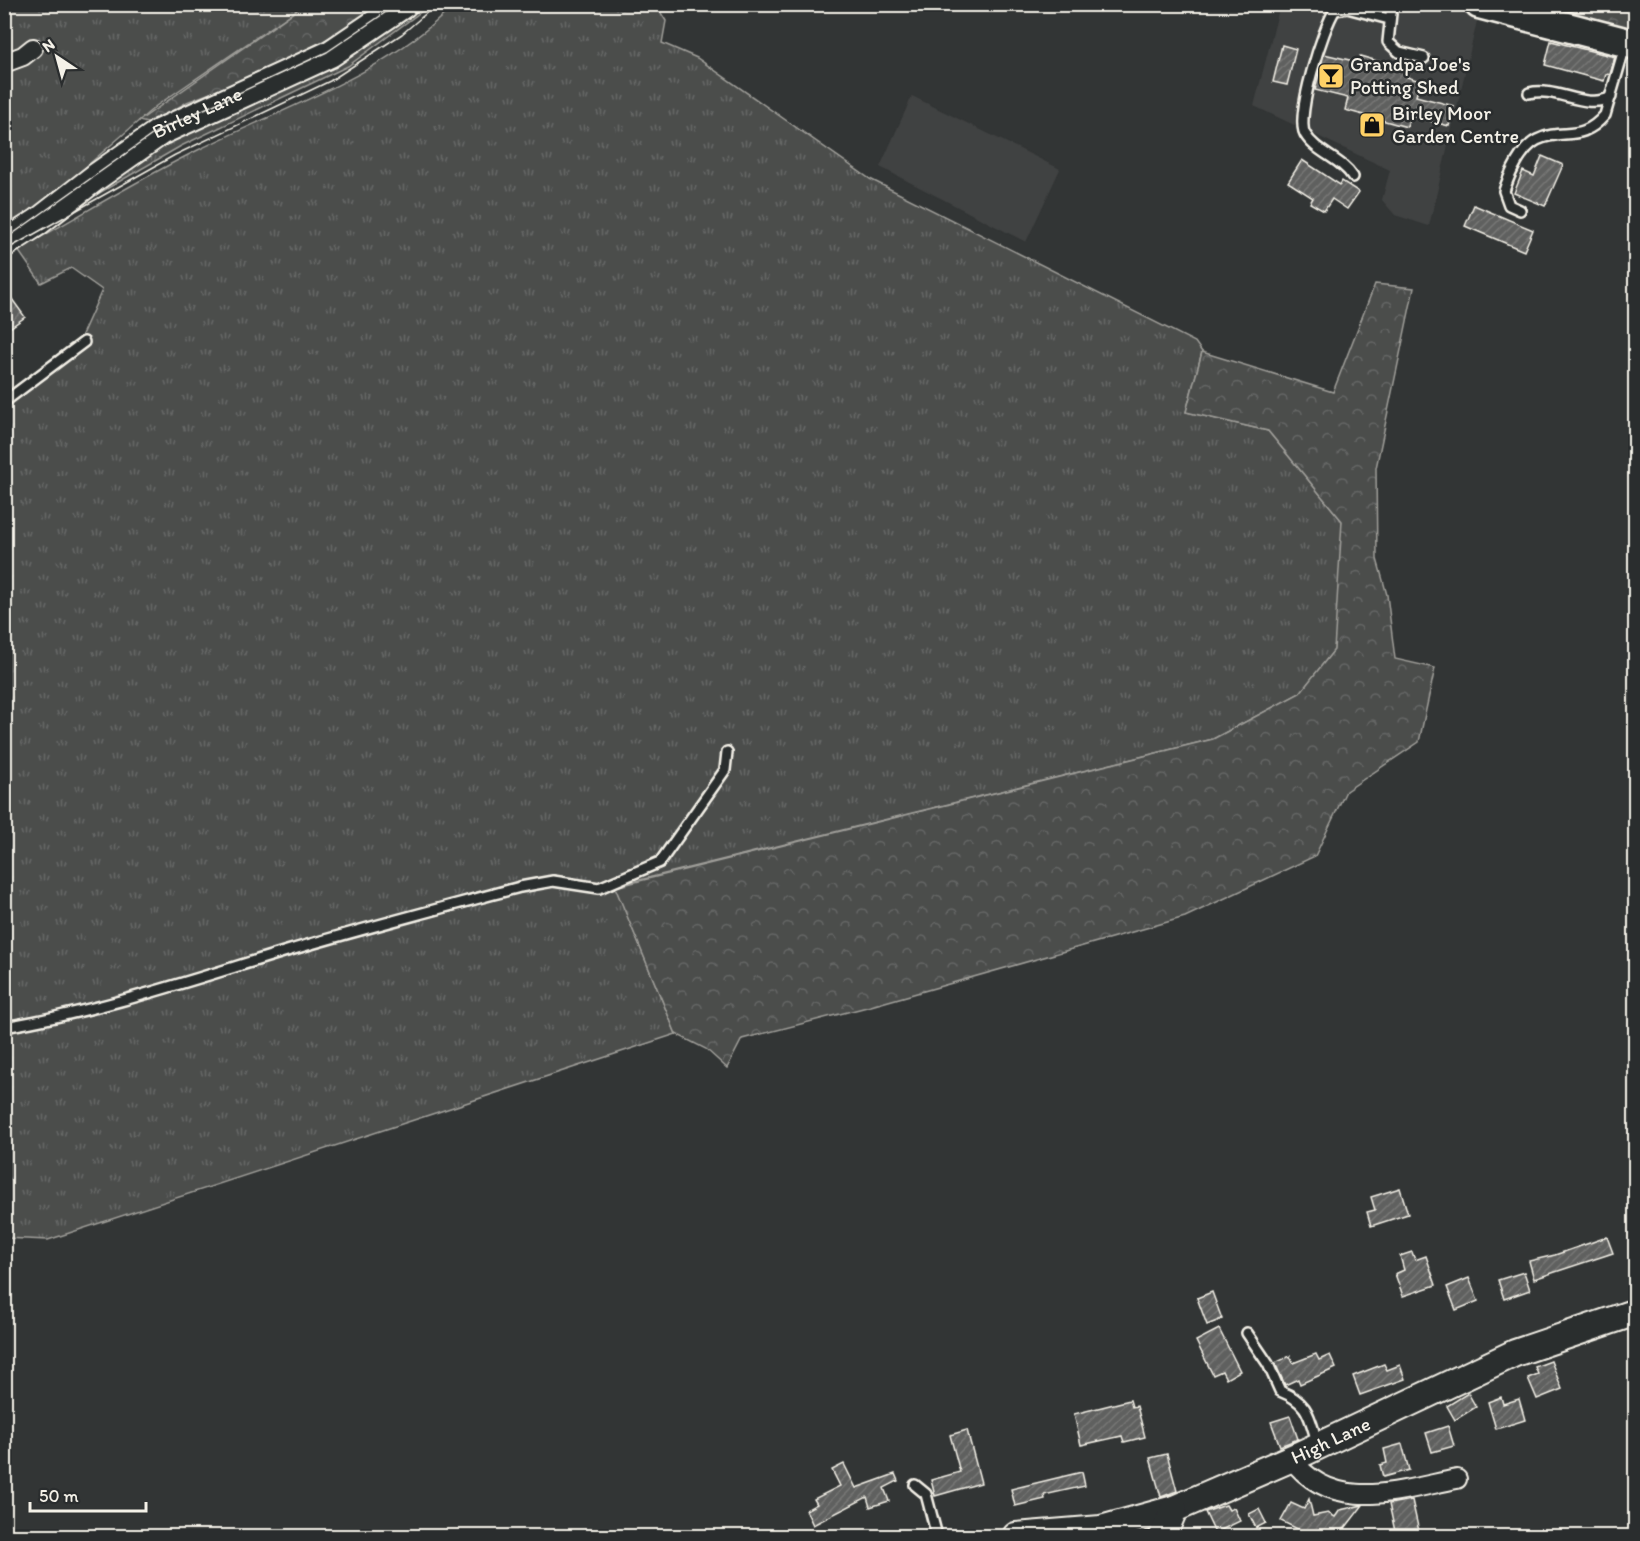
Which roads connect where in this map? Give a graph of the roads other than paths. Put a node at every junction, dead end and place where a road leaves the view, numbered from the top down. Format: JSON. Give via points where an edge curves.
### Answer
{"nodes":[{"id":1,"x":404,"y":4,"type":"edge"},
{"id":2,"x":1392,"y":4,"type":"edge"},
{"id":3,"x":1479,"y":4,"type":"edge"},
{"id":4,"x":1389,"y":19,"type":"junction"},
{"id":5,"x":1631,"y":44,"type":"edge"},
{"id":6,"x":33,"y":48,"type":"dead end"},
{"id":7,"x":1424,"y":58,"type":"dead end"},
{"id":8,"x":4,"y":63,"type":"edge"},
{"id":9,"x":1529,"y":93,"type":"dead end"},
{"id":10,"x":1611,"y":97,"type":"junction"},
{"id":11,"x":1353,"y":177,"type":"dead end"},
{"id":12,"x":1521,"y":210,"type":"dead end"},
{"id":13,"x":4,"y":244,"type":"edge"},
{"id":14,"x":84,"y":342,"type":"dead end"},
{"id":15,"x":4,"y":402,"type":"edge"},
{"id":16,"x":726,"y":752,"type":"dead end"},
{"id":17,"x":4,"y":1027,"type":"edge"},
{"id":18,"x":1635,"y":1312,"type":"edge"},
{"id":19,"x":1247,"y":1333,"type":"dead end"},
{"id":20,"x":1318,"y":1446,"type":"junction"},
{"id":21,"x":1291,"y":1458,"type":"junction"},
{"id":22,"x":1457,"y":1479,"type":"dead end"},
{"id":23,"x":915,"y":1485,"type":"dead end"},
{"id":24,"x":1174,"y":1509,"type":"junction"},
{"id":25,"x":1109,"y":1533,"type":"edge"},
{"id":26,"x":937,"y":1536,"type":"edge"},
{"id":27,"x":1016,"y":1536,"type":"edge"},
{"id":28,"x":1163,"y":1536,"type":"edge"}],
"edges":[{"from":1,"to":13,"type":"main road","name":"Birley Lane","via":[[330,54],[160,132]]},
{"from":2,"to":4,"type":"lane"},
{"from":3,"to":5,"type":"main road"},
{"from":4,"to":7,"type":"lane","via":[[1391,47]]},
{"from":4,"to":11,"type":"lane","via":[[1347,8],[1335,10],[1323,37],[1301,118],[1305,134],[1342,163]]},
{"from":5,"to":10,"type":"lane"},
{"from":6,"to":8,"type":"street"},
{"from":9,"to":10,"type":"lane","via":[[1545,92],[1595,102]]},
{"from":10,"to":12,"type":"lane","via":[[1605,115],[1587,130],[1537,140],[1527,148],[1504,191],[1509,205]]},
{"from":14,"to":15,"type":"lane"},
{"from":16,"to":17,"type":"lane","via":[[725,770],[660,862],[599,888],[552,881],[520,887],[289,950],[151,993]]},
{"from":18,"to":20,"type":"main road","name":"High Lane","via":[[1515,1353]]},
{"from":19,"to":20,"type":"lane","via":[[1280,1391],[1306,1407]]},
{"from":20,"to":21,"type":"main road","name":"High Lane"},
{"from":21,"to":22,"type":"street","via":[[1311,1480],[1371,1496]]},
{"from":21,"to":24,"type":"main road","name":"High Lane"},
{"from":23,"to":26,"type":"lane","via":[[927,1494]]},
{"from":24,"to":25,"type":"main road","name":"High Lane"},
{"from":24,"to":28,"type":"main road"},
{"from":25,"to":27,"type":"main road","name":"High Lane"}]}
